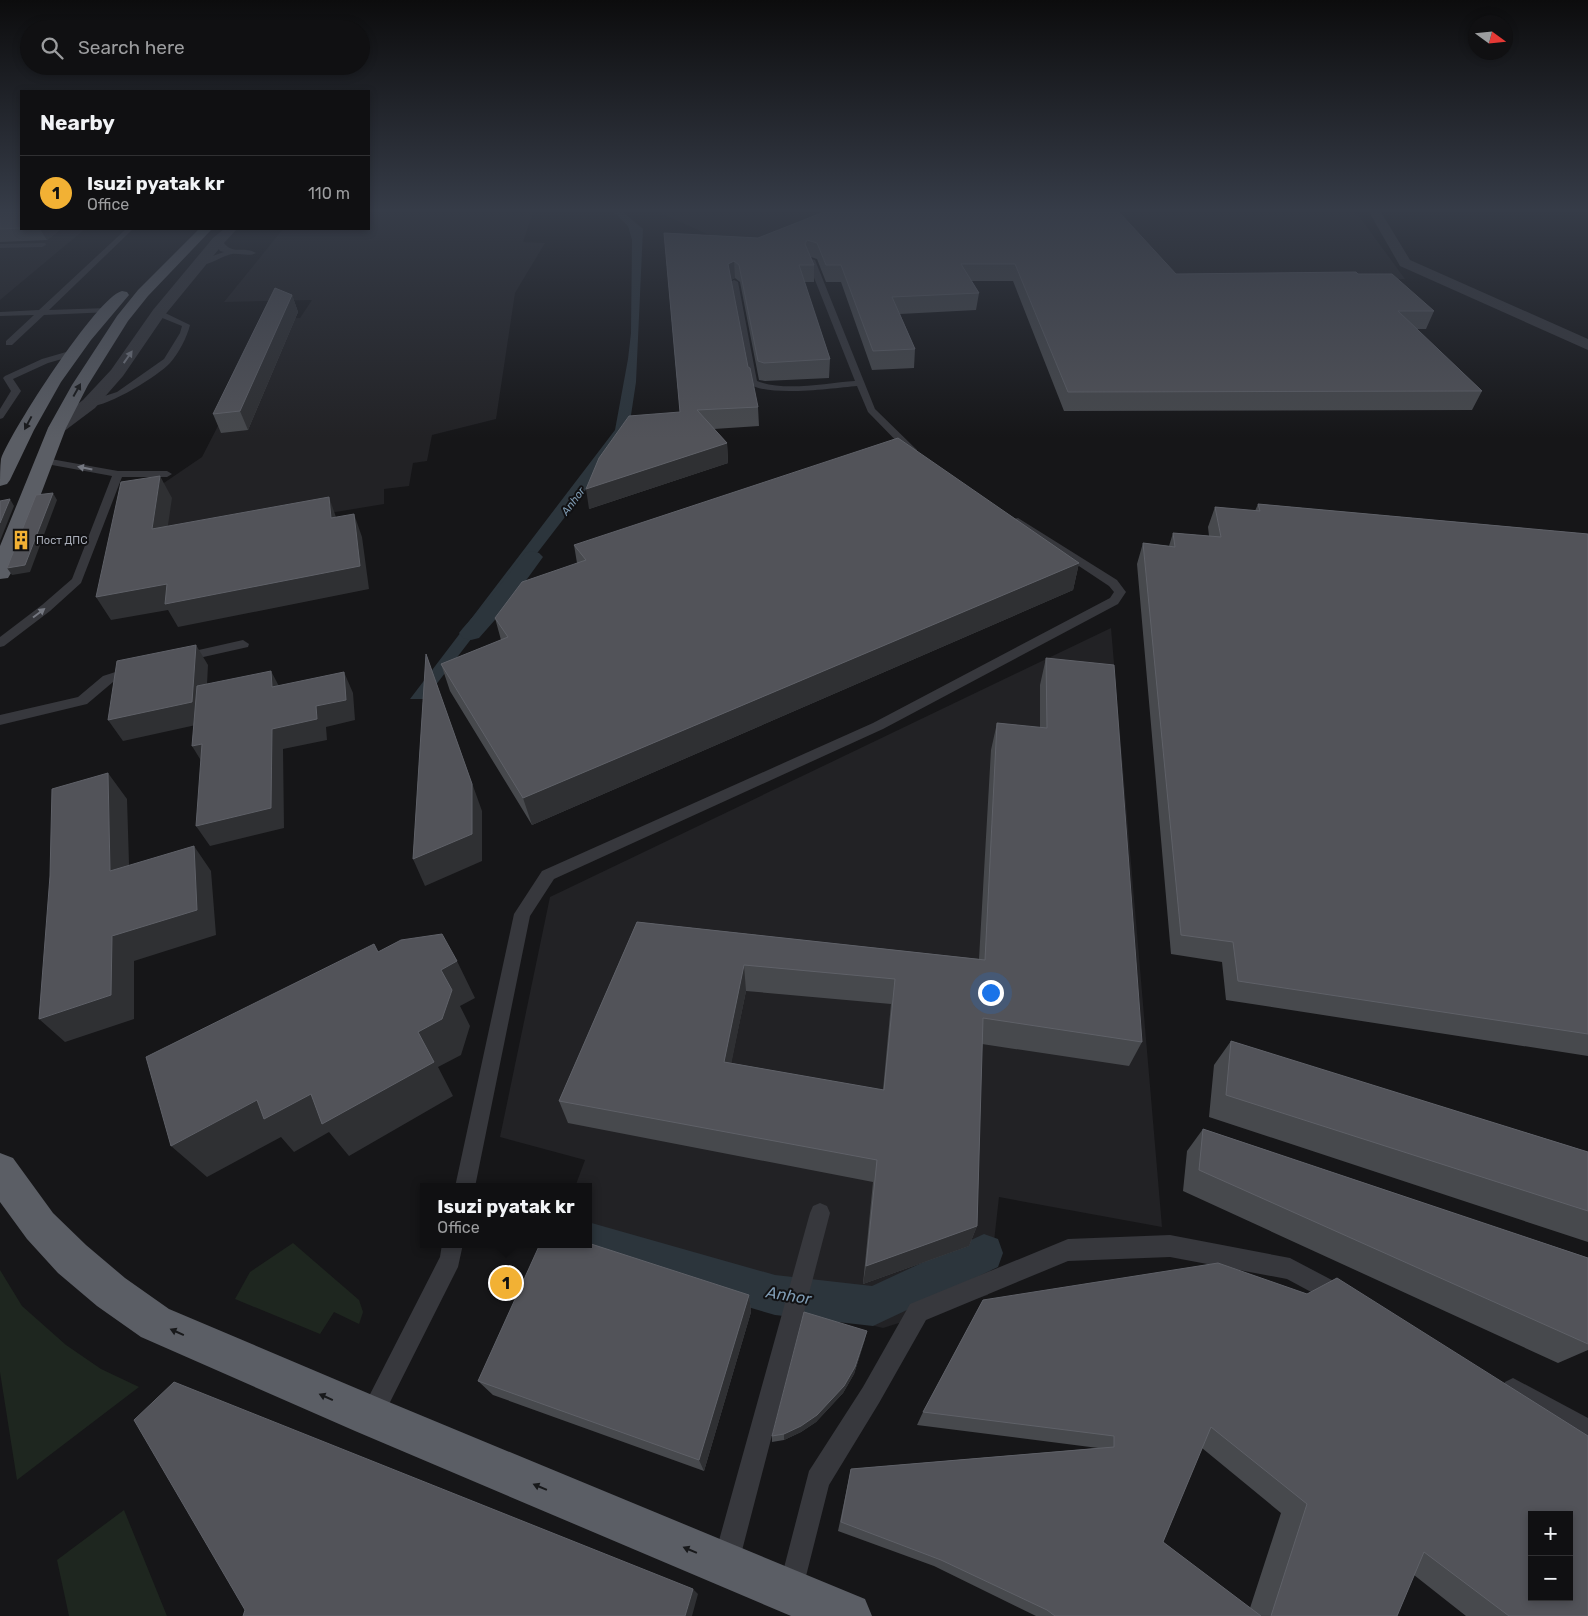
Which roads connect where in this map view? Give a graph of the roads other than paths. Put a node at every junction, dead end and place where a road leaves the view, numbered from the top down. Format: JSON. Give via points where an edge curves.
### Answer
{"nodes":[{"id":1,"x":70,"y":287,"type":"edge"},
{"id":2,"x":130,"y":287,"type":"edge"},
{"id":3,"x":148,"y":287,"type":"edge"},
{"id":4,"x":180,"y":287,"type":"edge"},
{"id":5,"x":735,"y":287,"type":"edge"},
{"id":6,"x":822,"y":287,"type":"edge"},
{"id":7,"x":1459,"y":287,"type":"edge"},
{"id":8,"x":143,"y":293,"type":"junction"},
{"id":9,"x":162,"y":308,"type":"junction"},
{"id":10,"x":107,"y":310,"type":"junction"},
{"id":11,"x":43,"y":313,"type":"junction"},
{"id":12,"x":0,"y":314,"type":"edge"},
{"id":13,"x":9,"y":343,"type":"dead end"},
{"id":14,"x":1588,"y":345,"type":"edge"},
{"id":15,"x":73,"y":353,"type":"junction"},
{"id":16,"x":860,"y":383,"type":"junction"},
{"id":17,"x":89,"y":404,"type":"junction"},
{"id":18,"x":0,"y":416,"type":"edge"},
{"id":19,"x":57,"y":428,"type":"junction"},
{"id":20,"x":922,"y":458,"type":"edge"},
{"id":21,"x":45,"y":460,"type":"junction"},
{"id":22,"x":1,"y":474,"type":"edge"},
{"id":23,"x":118,"y":474,"type":"junction"},
{"id":24,"x":167,"y":474,"type":"dead end"},
{"id":25,"x":1005,"y":512,"type":"edge"},
{"id":26,"x":0,"y":573,"type":"edge"},
{"id":27,"x":0,"y":643,"type":"edge"},
{"id":28,"x":243,"y":644,"type":"dead end"},
{"id":29,"x":170,"y":661,"type":"edge"},
{"id":30,"x":143,"y":668,"type":"edge"},
{"id":31,"x":0,"y":720,"type":"edge"},
{"id":32,"x":0,"y":1171,"type":"edge"},
{"id":33,"x":465,"y":1183,"type":"edge"},
{"id":34,"x":820,"y":1213,"type":"dead end"},
{"id":35,"x":452,"y":1248,"type":"edge"},
{"id":36,"x":1360,"y":1307,"type":"edge"},
{"id":37,"x":1492,"y":1379,"type":"edge"},
{"id":38,"x":370,"y":1416,"type":"junction"},
{"id":39,"x":1588,"y":1431,"type":"edge"},
{"id":40,"x":726,"y":1565,"type":"junction"},
{"id":41,"x":790,"y":1592,"type":"junction"},
{"id":42,"x":848,"y":1616,"type":"edge"}],
"edges":[{"from":1,"to":11,"type":"lane"},
{"from":2,"to":10,"type":"highway"},
{"from":3,"to":8,"type":"highway"},
{"from":4,"to":9,"type":"street"},
{"from":5,"to":16,"type":"lane","via":[[753,383],[775,388]]},
{"from":6,"to":16,"type":"lane"},
{"from":7,"to":14,"type":"street"},
{"from":8,"to":9,"type":"street"},
{"from":19,"to":8,"type":"highway","one_way":true,"via":[[103,348]]},
{"from":17,"to":9,"type":"street","one_way":true,"via":[[117,373]]},
{"from":9,"to":17,"type":"lane","via":[[186,325],[167,361],[120,394]]},
{"from":10,"to":11,"type":"lane"},
{"from":10,"to":15,"type":"highway"},
{"from":11,"to":12,"type":"lane"},
{"from":11,"to":13,"type":"lane"},
{"from":15,"to":18,"type":"lane","via":[[45,361],[8,378],[16,391]]},
{"from":15,"to":22,"type":"highway","one_way":true,"via":[[36,408]]},
{"from":16,"to":20,"type":"lane","via":[[871,410],[913,453]]},
{"from":17,"to":19,"type":"street"},
{"from":19,"to":21,"type":"highway"},
{"from":23,"to":21,"type":"lane","one_way":true},
{"from":21,"to":26,"type":"highway"},
{"from":23,"to":24,"type":"lane"},
{"from":27,"to":23,"type":"lane","one_way":true,"via":[[77,580]]},
{"from":25,"to":33,"type":"lane","via":[[1113,583],[1120,592],[1114,601],[878,726],[548,875],[522,914]]},
{"from":28,"to":29,"type":"lane"},
{"from":30,"to":31,"type":"lane","via":[[108,679],[82,701]]},
{"from":38,"to":32,"type":"highway","one_way":true,"via":[[155,1323],[72,1259],[40,1226]]},
{"from":34,"to":40,"type":"lane"},
{"from":35,"to":38,"type":"lane","via":[[450,1259]]},
{"from":36,"to":41,"type":"lane","via":[[1290,1269],[1170,1246],[1068,1250],[918,1312],[818,1480]]},
{"from":37,"to":39,"type":"lane"},
{"from":40,"to":38,"type":"highway","one_way":true},
{"from":40,"to":41,"type":"highway"},
{"from":41,"to":42,"type":"highway"}]}
